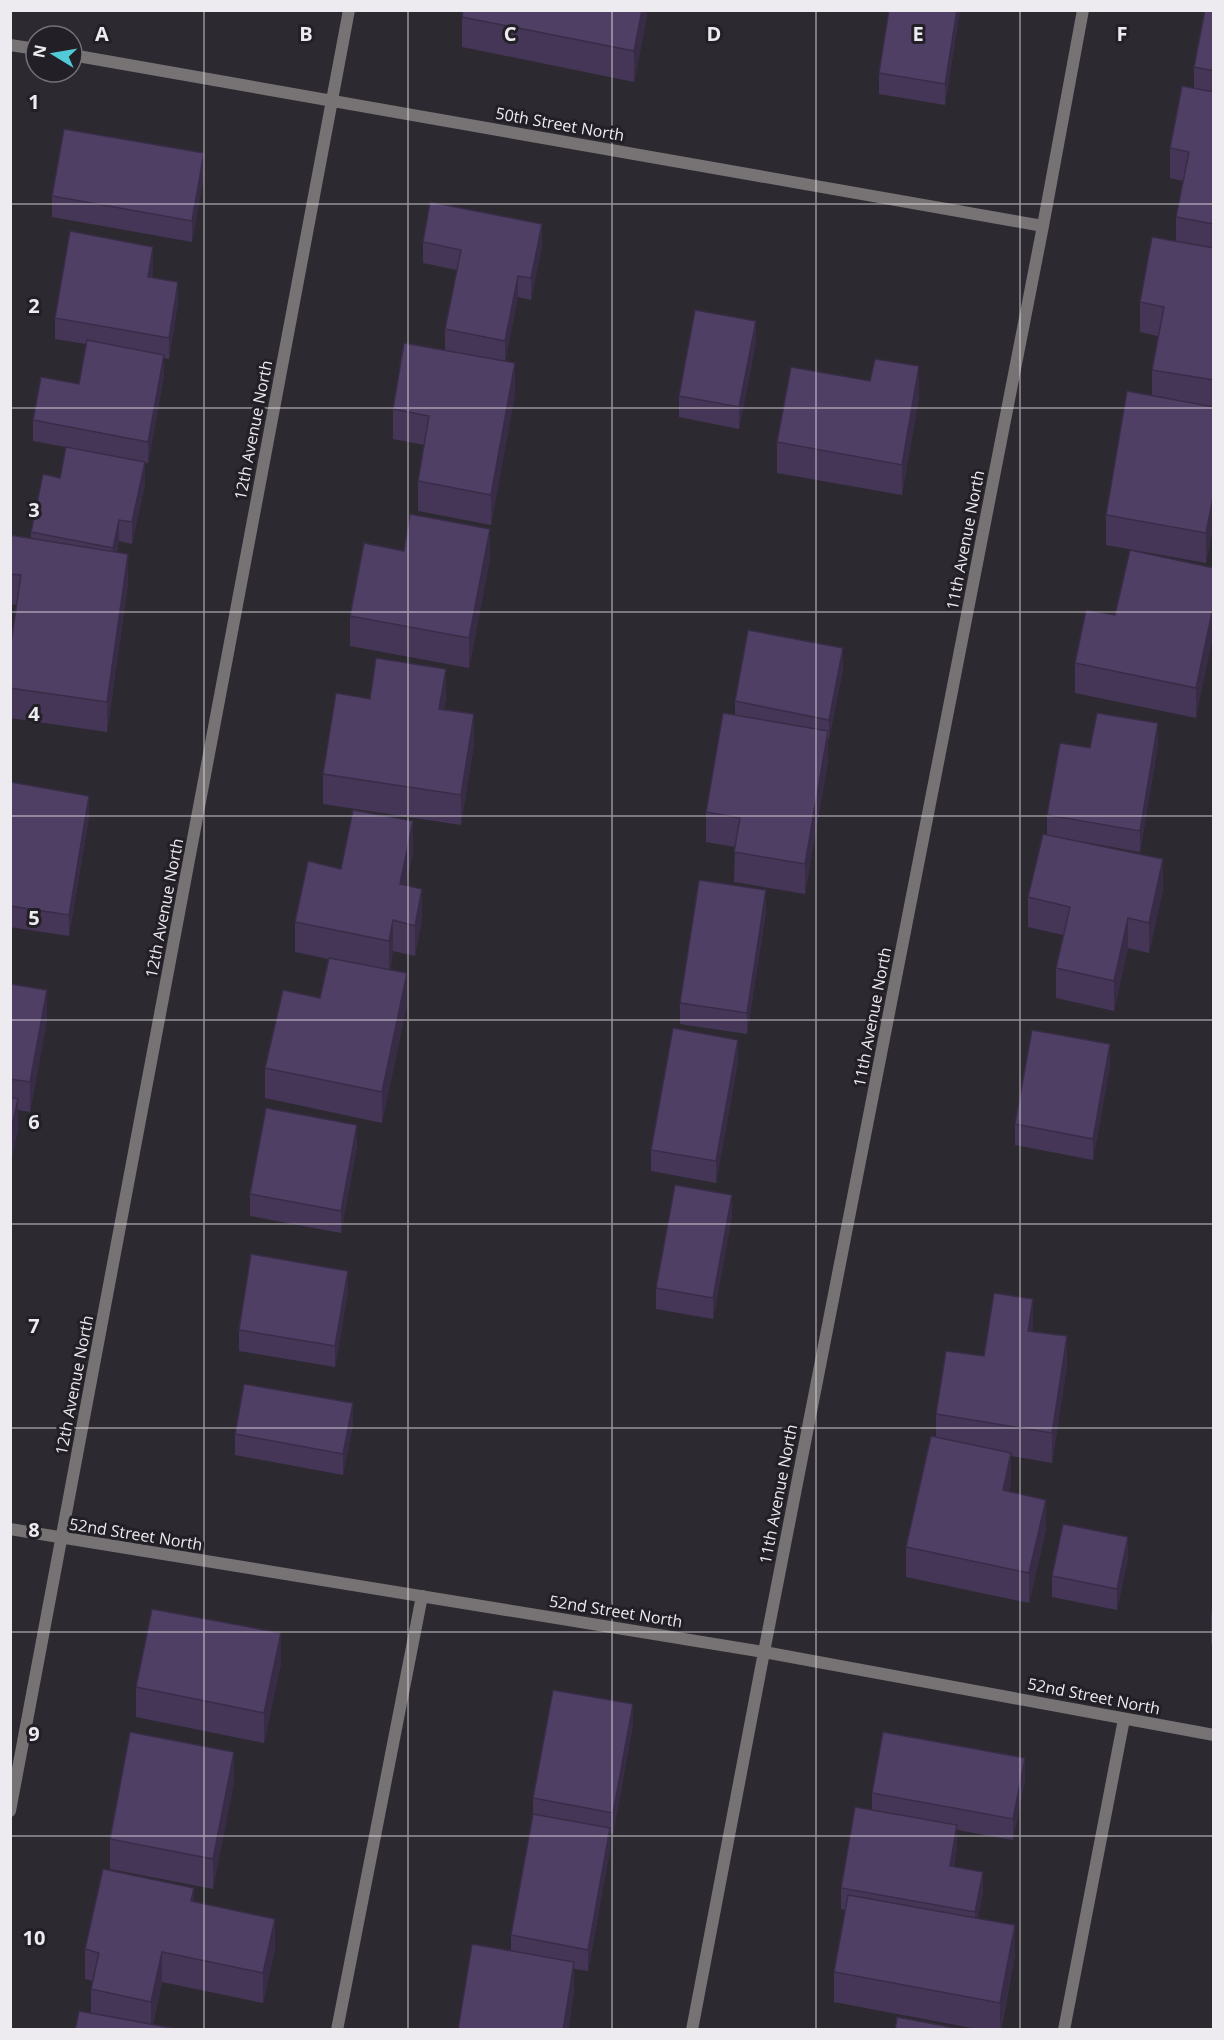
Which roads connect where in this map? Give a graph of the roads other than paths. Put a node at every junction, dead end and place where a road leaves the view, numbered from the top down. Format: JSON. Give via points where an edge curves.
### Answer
{"nodes":[{"id":1,"x":349,"y":10,"type":"edge"},
{"id":2,"x":1083,"y":10,"type":"edge"},
{"id":3,"x":84,"y":58,"type":"edge"},
{"id":4,"x":331,"y":101,"type":"junction"},
{"id":5,"x":1043,"y":226,"type":"junction"},
{"id":6,"x":10,"y":1529,"type":"edge"},
{"id":7,"x":62,"y":1539,"type":"junction"},
{"id":8,"x":422,"y":1596,"type":"junction"},
{"id":9,"x":764,"y":1652,"type":"junction"},
{"id":10,"x":1124,"y":1719,"type":"junction"},
{"id":11,"x":1214,"y":1736,"type":"edge"},
{"id":12,"x":10,"y":1811,"type":"edge"},
{"id":13,"x":337,"y":2030,"type":"edge"},
{"id":14,"x":692,"y":2030,"type":"edge"},
{"id":15,"x":1064,"y":2030,"type":"edge"}],
"edges":[{"from":1,"to":4,"type":"street","name":"12th Avenue North"},
{"from":2,"to":5,"type":"street","name":"11th Avenue North"},
{"from":3,"to":4,"type":"street","name":"50th Street North"},
{"from":4,"to":5,"type":"street","name":"50th Street North"},
{"from":4,"to":7,"type":"street","name":"12th Avenue North"},
{"from":5,"to":9,"type":"street","name":"11th Avenue North"},
{"from":6,"to":7,"type":"street","name":"52nd Street North"},
{"from":7,"to":8,"type":"street","name":"52nd Street North"},
{"from":7,"to":12,"type":"street","name":"12th Avenue North"},
{"from":8,"to":9,"type":"street","name":"52nd Street North"},
{"from":8,"to":13,"type":"street"},
{"from":9,"to":10,"type":"street","name":"52nd Street North"},
{"from":9,"to":14,"type":"street","name":"11th Avenue North"},
{"from":10,"to":11,"type":"street","name":"52nd Street North"},
{"from":10,"to":15,"type":"street"}]}
